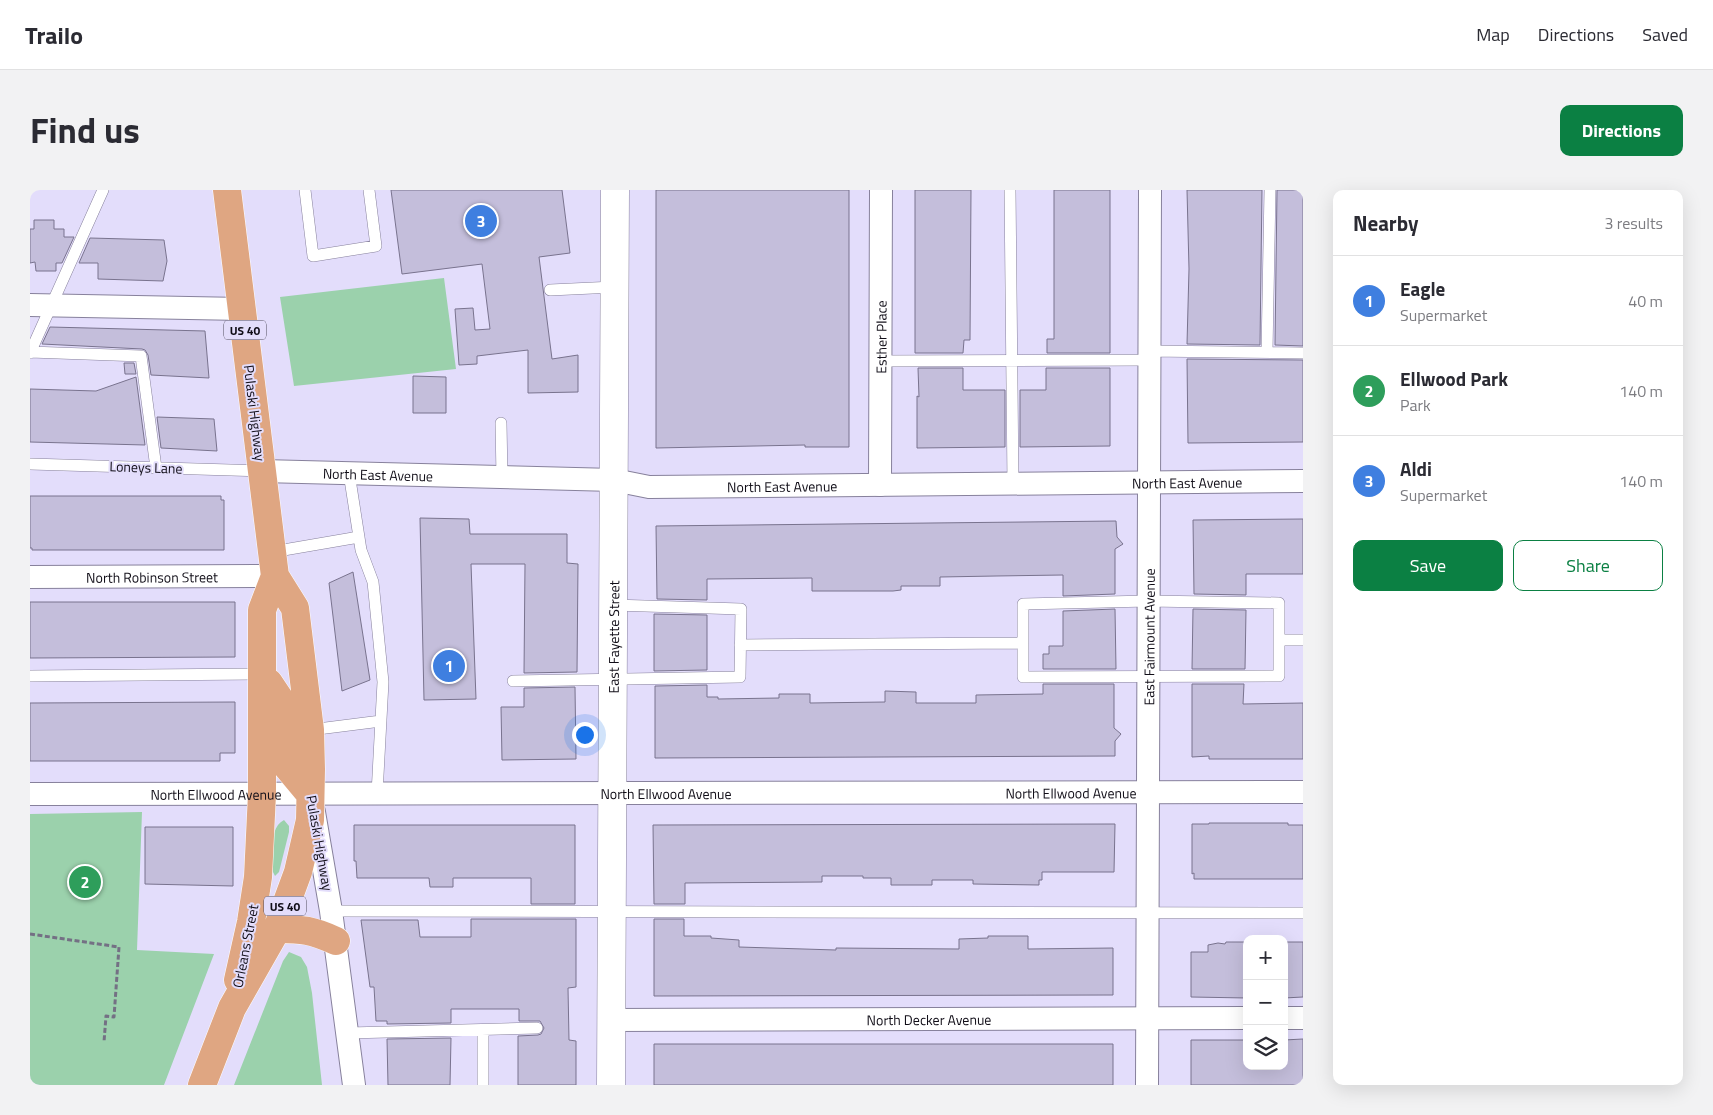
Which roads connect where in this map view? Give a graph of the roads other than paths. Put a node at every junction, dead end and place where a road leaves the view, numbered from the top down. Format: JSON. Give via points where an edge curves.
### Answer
{"nodes":[{"id":1,"x":103,"y":190,"type":"edge"},
{"id":2,"x":227,"y":190,"type":"edge"},
{"id":3,"x":305,"y":190,"type":"edge"},
{"id":4,"x":370,"y":190,"type":"edge"},
{"id":5,"x":615,"y":190,"type":"edge"},
{"id":6,"x":881,"y":190,"type":"edge"},
{"id":7,"x":1010,"y":190,"type":"edge"},
{"id":8,"x":1150,"y":190,"type":"edge"},
{"id":9,"x":1270,"y":190,"type":"edge"},
{"id":10,"x":614,"y":287,"type":"junction"},
{"id":11,"x":550,"y":290,"type":"dead end"},
{"id":12,"x":41,"y":305,"type":"edge"},
{"id":13,"x":242,"y":308,"type":"junction"},
{"id":14,"x":30,"y":352,"type":"edge"},
{"id":15,"x":1267,"y":352,"type":"junction"},
{"id":16,"x":1303,"y":353,"type":"edge"},
{"id":17,"x":1149,"y":356,"type":"junction"},
{"id":18,"x":881,"y":361,"type":"junction"},
{"id":19,"x":1011,"y":361,"type":"junction"},
{"id":20,"x":501,"y":423,"type":"dead end"},
{"id":21,"x":30,"y":464,"type":"edge"},
{"id":22,"x":156,"y":468,"type":"junction"},
{"id":23,"x":262,"y":471,"type":"junction"},
{"id":24,"x":349,"y":473,"type":"junction"},
{"id":25,"x":502,"y":477,"type":"junction"},
{"id":26,"x":614,"y":480,"type":"junction"},
{"id":27,"x":1303,"y":481,"type":"edge"},
{"id":28,"x":1149,"y":482,"type":"junction"},
{"id":29,"x":1013,"y":484,"type":"junction"},
{"id":30,"x":880,"y":485,"type":"junction"},
{"id":31,"x":359,"y":538,"type":"junction"},
{"id":32,"x":273,"y":564,"type":"junction"},
{"id":33,"x":30,"y":577,"type":"edge"},
{"id":34,"x":1148,"y":601,"type":"junction"},
{"id":35,"x":613,"y":605,"type":"junction"},
{"id":36,"x":1279,"y":640,"type":"junction"},
{"id":37,"x":1303,"y":640,"type":"edge"},
{"id":38,"x":1023,"y":643,"type":"junction"},
{"id":39,"x":740,"y":645,"type":"junction"},
{"id":40,"x":262,"y":674,"type":"junction"},
{"id":41,"x":30,"y":676,"type":"edge"},
{"id":42,"x":1148,"y":677,"type":"junction"},
{"id":43,"x":612,"y":680,"type":"junction"},
{"id":44,"x":514,"y":681,"type":"dead end"},
{"id":45,"x":381,"y":721,"type":"junction"},
{"id":46,"x":310,"y":730,"type":"junction"},
{"id":47,"x":1148,"y":792,"type":"junction"},
{"id":48,"x":1303,"y":792,"type":"edge"},
{"id":49,"x":612,"y":793,"type":"junction"},
{"id":50,"x":30,"y":794,"type":"edge"},
{"id":51,"x":262,"y":794,"type":"junction"},
{"id":52,"x":310,"y":794,"type":"junction"},
{"id":53,"x":377,"y":794,"type":"junction"},
{"id":54,"x":331,"y":910,"type":"junction"},
{"id":55,"x":1148,"y":911,"type":"junction"},
{"id":56,"x":612,"y":912,"type":"junction"},
{"id":57,"x":1303,"y":913,"type":"edge"},
{"id":58,"x":277,"y":930,"type":"junction"},
{"id":59,"x":336,"y":941,"type":"junction"},
{"id":60,"x":232,"y":1008,"type":"junction"},
{"id":61,"x":1243,"y":1018,"type":"edge"},
{"id":62,"x":1288,"y":1018,"type":"edge"},
{"id":63,"x":1303,"y":1018,"type":"edge"},
{"id":64,"x":1147,"y":1019,"type":"junction"},
{"id":65,"x":611,"y":1020,"type":"junction"},
{"id":66,"x":537,"y":1028,"type":"dead end"},
{"id":67,"x":483,"y":1030,"type":"junction"},
{"id":68,"x":348,"y":1033,"type":"junction"},
{"id":69,"x":202,"y":1085,"type":"edge"},
{"id":70,"x":354,"y":1085,"type":"edge"},
{"id":71,"x":483,"y":1085,"type":"edge"},
{"id":72,"x":611,"y":1085,"type":"edge"},
{"id":73,"x":1147,"y":1085,"type":"edge"}],
"edges":[{"from":1,"to":12,"type":"lane"},
{"from":2,"to":13,"type":"main road","name":"Pulaski Highway","number":"US 40"},
{"from":3,"to":4,"type":"lane","via":[[312,256],[376,246]]},
{"from":5,"to":10,"type":"main road","name":"East Fayette Street"},
{"from":6,"to":18,"type":"street","name":"Esther Place"},
{"from":7,"to":19,"type":"lane"},
{"from":8,"to":17,"type":"street","name":"East Fairmount Avenue"},
{"from":9,"to":15,"type":"lane"},
{"from":10,"to":11,"type":"lane"},
{"from":10,"to":26,"type":"main road","name":"East Fayette Street"},
{"from":12,"to":13,"type":"street"},
{"from":12,"to":14,"type":"lane"},
{"from":13,"to":23,"type":"main road","name":"Pulaski Highway","number":"US 40"},
{"from":14,"to":22,"type":"lane","via":[[141,356]]},
{"from":15,"to":16,"type":"lane"},
{"from":15,"to":17,"type":"lane"},
{"from":17,"to":19,"type":"lane"},
{"from":17,"to":28,"type":"street","name":"East Fairmount Avenue"},
{"from":18,"to":19,"type":"lane"},
{"from":18,"to":30,"type":"street","name":"Esther Place"},
{"from":19,"to":29,"type":"lane"},
{"from":20,"to":25,"type":"lane"},
{"from":21,"to":22,"type":"lane","name":"Loneys Lane"},
{"from":22,"to":23,"type":"lane","name":"Loneys Lane"},
{"from":23,"to":24,"type":"street","name":"North East Avenue"},
{"from":23,"to":32,"type":"main road","name":"Pulaski Highway","number":"US 40"},
{"from":24,"to":25,"type":"street","name":"North East Avenue"},
{"from":24,"to":31,"type":"lane"},
{"from":25,"to":26,"type":"street","name":"North East Avenue"},
{"from":26,"to":30,"type":"street","name":"North East Avenue","via":[[649,487]]},
{"from":26,"to":35,"type":"main road","name":"East Fayette Street"},
{"from":27,"to":28,"type":"street","name":"North East Avenue"},
{"from":28,"to":29,"type":"street","name":"North East Avenue"},
{"from":28,"to":34,"type":"street","name":"East Fairmount Avenue"},
{"from":29,"to":30,"type":"street","name":"North East Avenue"},
{"from":31,"to":32,"type":"lane"},
{"from":31,"to":45,"type":"lane","via":[[373,582],[383,682]]},
{"from":32,"to":33,"type":"street","name":"North Robinson Street"},
{"from":32,"to":40,"type":"main road","name":"Pulaski Highway","number":"US 40","via":[[262,610]]},
{"from":32,"to":46,"type":"main road","name":"Pulaski Highway","number":"US 40","via":[[295,608]]},
{"from":34,"to":36,"type":"lane","via":[[1279,603]]},
{"from":34,"to":38,"type":"lane","via":[[1023,604]]},
{"from":34,"to":42,"type":"street","name":"East Fairmount Avenue"},
{"from":35,"to":39,"type":"lane","via":[[741,609]]},
{"from":35,"to":43,"type":"main road","name":"East Fayette Street"},
{"from":36,"to":37,"type":"lane"},
{"from":36,"to":42,"type":"lane","via":[[1279,676]]},
{"from":38,"to":39,"type":"lane"},
{"from":38,"to":42,"type":"lane","via":[[1023,677]]},
{"from":39,"to":43,"type":"lane","via":[[740,677]]},
{"from":40,"to":41,"type":"lane"},
{"from":40,"to":51,"type":"main road","name":"Pulaski Highway","number":"US 40"},
{"from":40,"to":52,"type":"main road","via":[[280,698],[285,764]]},
{"from":42,"to":47,"type":"street","name":"East Fairmount Avenue"},
{"from":43,"to":44,"type":"lane"},
{"from":43,"to":49,"type":"main road","name":"East Fayette Street"},
{"from":45,"to":46,"type":"lane"},
{"from":45,"to":53,"type":"lane"},
{"from":46,"to":52,"type":"main road","name":"Pulaski Highway","number":"US 40"},
{"from":47,"to":48,"type":"street","name":"North Ellwood Avenue"},
{"from":47,"to":49,"type":"street","name":"North Ellwood Avenue"},
{"from":47,"to":55,"type":"street","name":"East Fairmount Avenue"},
{"from":49,"to":53,"type":"street","name":"North Ellwood Avenue"},
{"from":49,"to":56,"type":"main road","name":"East Fayette Street"},
{"from":50,"to":51,"type":"street","name":"North Ellwood Avenue"},
{"from":51,"to":52,"type":"street","name":"North Ellwood Avenue"},
{"from":51,"to":60,"type":"main road","name":"Orleans Street","number":"US 40","via":[[258,876]]},
{"from":52,"to":53,"type":"street","name":"North Ellwood Avenue"},
{"from":52,"to":54,"type":"street","name":"Pulaski Highway"},
{"from":52,"to":58,"type":"main road","name":"Orleans Street","number":"US 40","via":[[310,820],[304,850]]},
{"from":54,"to":56,"type":"lane"},
{"from":54,"to":59,"type":"street","name":"Pulaski Highway"},
{"from":55,"to":56,"type":"lane"},
{"from":55,"to":57,"type":"lane"},
{"from":55,"to":64,"type":"street","name":"East Fairmount Avenue"},
{"from":56,"to":65,"type":"main road","name":"East Fayette Street"},
{"from":58,"to":59,"type":"main road","via":[[314,931]]},
{"from":58,"to":60,"type":"main road","name":"Orleans Street","number":"US 40"},
{"from":59,"to":68,"type":"street","name":"Pulaski Highway"},
{"from":60,"to":69,"type":"main road","name":"Orleans Street","number":"US 40"},
{"from":61,"to":64,"type":"street","name":"North Decker Avenue"},
{"from":62,"to":63,"type":"street"},
{"from":64,"to":65,"type":"street","name":"North Decker Avenue"},
{"from":64,"to":73,"type":"street","name":"East Fairmount Avenue"},
{"from":65,"to":72,"type":"main road","name":"East Fayette Street"},
{"from":66,"to":67,"type":"lane"},
{"from":67,"to":68,"type":"lane"},
{"from":67,"to":71,"type":"lane"},
{"from":68,"to":70,"type":"street","name":"Pulaski Highway"}]}
